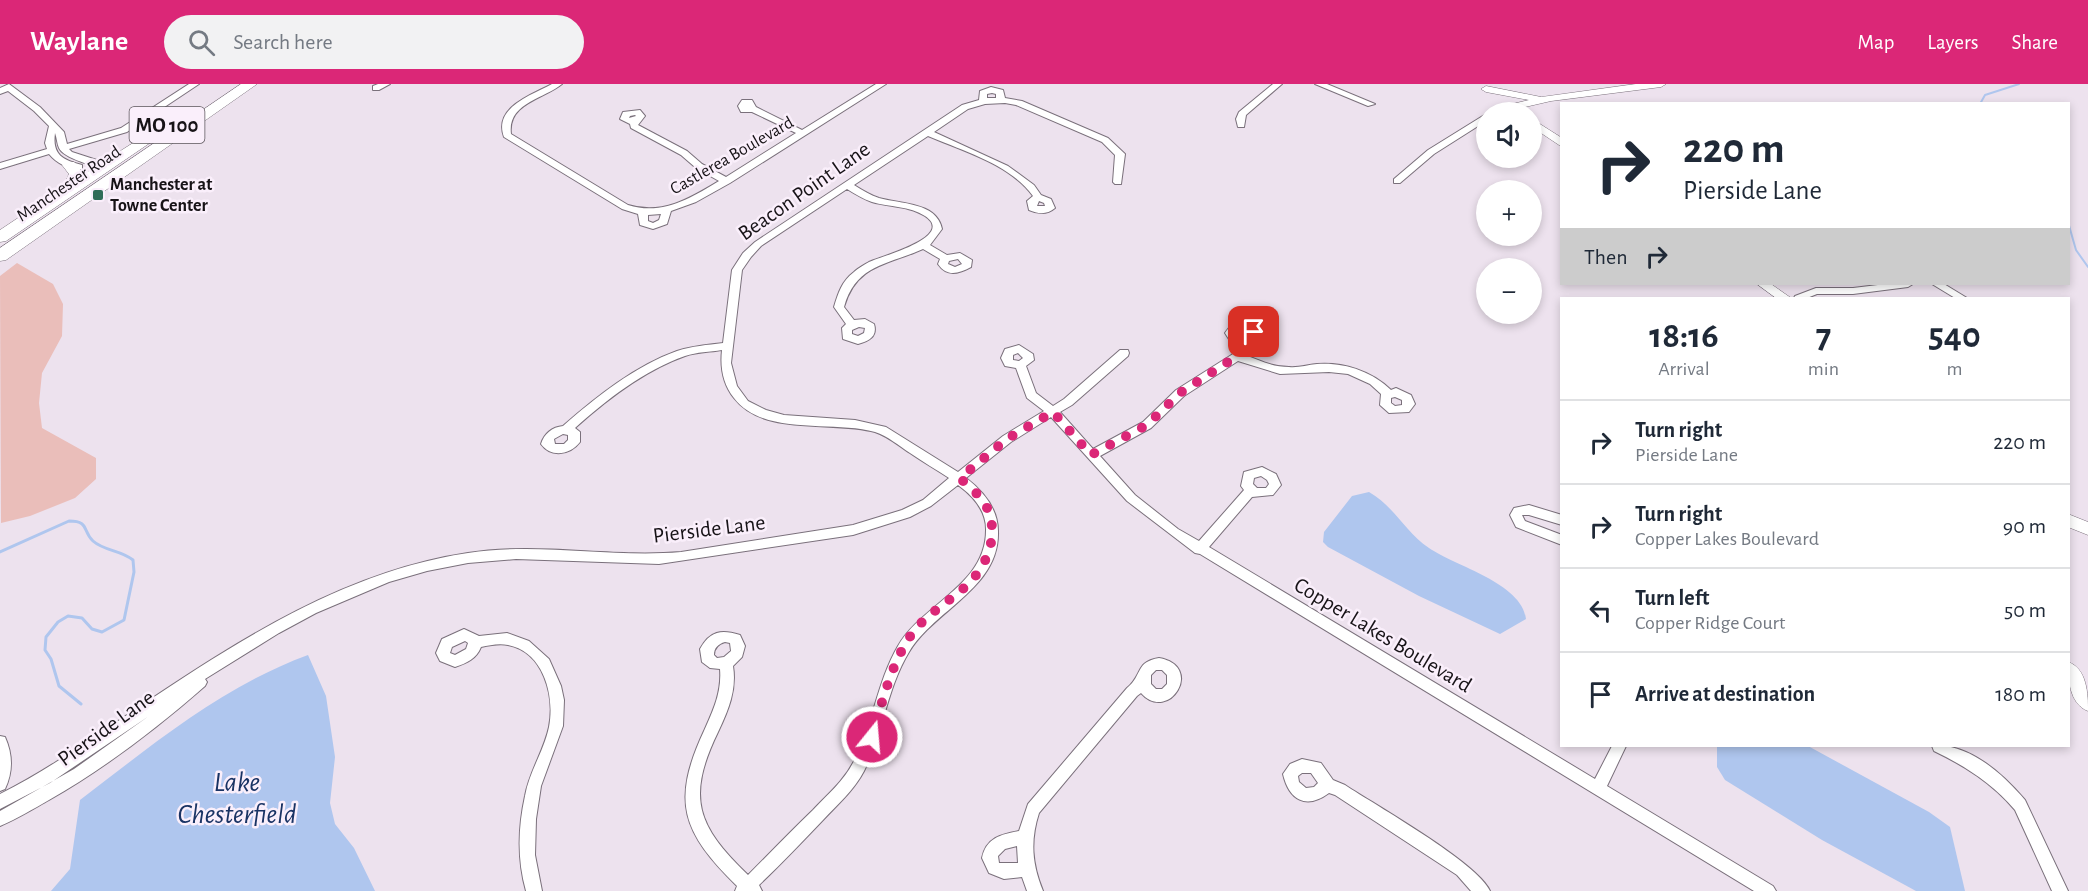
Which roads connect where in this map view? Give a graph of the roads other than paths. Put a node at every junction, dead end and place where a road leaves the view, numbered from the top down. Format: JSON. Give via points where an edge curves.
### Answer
{"nodes":[{"id":1,"x":195,"y":84,"type":"edge"},
{"id":2,"x":228,"y":84,"type":"edge"},
{"id":3,"x":250,"y":84,"type":"edge"},
{"id":4,"x":386,"y":84,"type":"edge"},
{"id":5,"x":558,"y":84,"type":"edge"},
{"id":6,"x":882,"y":84,"type":"edge"},
{"id":7,"x":1278,"y":84,"type":"edge"},
{"id":8,"x":1319,"y":84,"type":"edge"},
{"id":9,"x":1661,"y":84,"type":"edge"},
{"id":10,"x":1482,"y":86,"type":"edge"},
{"id":11,"x":376,"y":88,"type":"dead end"},
{"id":12,"x":0,"y":90,"type":"edge"},
{"id":13,"x":1551,"y":98,"type":"junction"},
{"id":14,"x":1504,"y":102,"type":"edge"},
{"id":15,"x":1539,"y":102,"type":"edge"},
{"id":16,"x":1371,"y":104,"type":"dead end"},
{"id":17,"x":751,"y":108,"type":"dead end"},
{"id":18,"x":634,"y":122,"type":"dead end"},
{"id":19,"x":1476,"y":123,"type":"edge"},
{"id":20,"x":1241,"y":125,"type":"dead end"},
{"id":21,"x":53,"y":126,"type":"junction"},
{"id":22,"x":1542,"y":129,"type":"edge"},
{"id":23,"x":927,"y":132,"type":"junction"},
{"id":24,"x":804,"y":134,"type":"junction"},
{"id":25,"x":1560,"y":143,"type":"edge"},
{"id":26,"x":63,"y":148,"type":"junction"},
{"id":27,"x":51,"y":151,"type":"junction"},
{"id":28,"x":133,"y":164,"type":"junction"},
{"id":29,"x":69,"y":165,"type":"junction"},
{"id":30,"x":0,"y":166,"type":"edge"},
{"id":31,"x":98,"y":168,"type":"junction"},
{"id":32,"x":727,"y":181,"type":"junction"},
{"id":33,"x":1397,"y":181,"type":"dead end"},
{"id":34,"x":1118,"y":182,"type":"dead end"},
{"id":35,"x":847,"y":185,"type":"junction"},
{"id":36,"x":73,"y":197,"type":"junction"},
{"id":37,"x":1038,"y":198,"type":"dead end"},
{"id":38,"x":0,"y":237,"type":"edge"},
{"id":39,"x":924,"y":246,"type":"junction"},
{"id":40,"x":0,"y":256,"type":"edge"},
{"id":41,"x":945,"y":258,"type":"dead end"},
{"id":42,"x":1765,"y":285,"type":"edge"},
{"id":43,"x":1900,"y":285,"type":"edge"},
{"id":44,"x":1939,"y":285,"type":"edge"},
{"id":45,"x":1853,"y":291,"type":"junction"},
{"id":46,"x":1821,"y":295,"type":"edge"},
{"id":47,"x":1783,"y":297,"type":"edge"},
{"id":48,"x":1801,"y":297,"type":"edge"},
{"id":49,"x":1862,"y":297,"type":"edge"},
{"id":50,"x":1960,"y":297,"type":"edge"},
{"id":51,"x":851,"y":324,"type":"dead end"},
{"id":52,"x":1244,"y":342,"type":"dead end"},
{"id":53,"x":726,"y":346,"type":"junction"},
{"id":54,"x":1124,"y":353,"type":"dead end"},
{"id":55,"x":1237,"y":356,"type":"junction"},
{"id":56,"x":1020,"y":365,"type":"dead end"},
{"id":57,"x":1388,"y":394,"type":"dead end"},
{"id":58,"x":1053,"y":412,"type":"junction"},
{"id":59,"x":567,"y":429,"type":"dead end"},
{"id":60,"x":1091,"y":455,"type":"junction"},
{"id":61,"x":960,"y":478,"type":"junction"},
{"id":62,"x":1250,"y":491,"type":"dead end"},
{"id":63,"x":1560,"y":519,"type":"edge"},
{"id":64,"x":2070,"y":521,"type":"edge"},
{"id":65,"x":2088,"y":529,"type":"edge"},
{"id":66,"x":1560,"y":539,"type":"edge"},
{"id":67,"x":1199,"y":549,"type":"junction"},
{"id":68,"x":475,"y":642,"type":"dead end"},
{"id":69,"x":726,"y":663,"type":"dead end"},
{"id":70,"x":2070,"y":672,"type":"edge"},
{"id":71,"x":1142,"y":684,"type":"dead end"},
{"id":72,"x":2088,"y":703,"type":"edge"},
{"id":73,"x":0,"y":742,"type":"edge"},
{"id":74,"x":1619,"y":747,"type":"edge"},
{"id":75,"x":1942,"y":747,"type":"edge"},
{"id":76,"x":0,"y":784,"type":"edge"},
{"id":77,"x":1328,"y":785,"type":"dead end"},
{"id":78,"x":1598,"y":789,"type":"junction"},
{"id":79,"x":1,"y":811,"type":"edge"},
{"id":80,"x":1025,"y":837,"type":"junction"},
{"id":81,"x":1026,"y":869,"type":"junction"},
{"id":82,"x":749,"y":889,"type":"edge"},
{"id":83,"x":534,"y":891,"type":"edge"},
{"id":84,"x":1035,"y":891,"type":"edge"},
{"id":85,"x":1482,"y":891,"type":"edge"},
{"id":86,"x":1768,"y":891,"type":"edge"},
{"id":87,"x":2060,"y":891,"type":"edge"}],
"edges":[{"from":1,"to":26,"type":"street","via":[[124,130]]},
{"from":2,"to":31,"type":"highway","name":"Manchester Road","number":"MO 100","via":[[134,147],[109,157]]},
{"from":3,"to":28,"type":"highway","name":"Manchester Road","number":"MO 100"},
{"from":4,"to":11,"type":"street"},
{"from":5,"to":32,"type":"street","name":"Castlerea Boulevard","via":[[509,113],[504,128],[507,135],[618,204],[643,211],[643,223],[653,226],[664,222],[666,210],[682,206]]},
{"from":6,"to":24,"type":"street","name":"Castlerea Boulevard"},
{"from":7,"to":20,"type":"street","via":[[1242,114]]},
{"from":8,"to":16,"type":"street"},
{"from":9,"to":13,"type":"street"},
{"from":10,"to":13,"type":"street","via":[[1518,96]]},
{"from":10,"to":14,"type":"street"},
{"from":12,"to":21,"type":"street","via":[[9,87]]},
{"from":13,"to":15,"type":"street"},
{"from":17,"to":24,"type":"street"},
{"from":18,"to":32,"type":"street","via":[[634,126]]},
{"from":19,"to":33,"type":"street","via":[[1431,152]]},
{"from":21,"to":26,"type":"street","via":[[62,134]]},
{"from":21,"to":27,"type":"street","via":[[49,138]]},
{"from":22,"to":25,"type":"street"},
{"from":23,"to":34,"type":"street","name":"Beacon Point Lane","via":[[965,106],[1001,100],[1019,103],[1105,140],[1120,154]]},
{"from":23,"to":35,"type":"street","name":"Beacon Point Lane"},
{"from":23,"to":37,"type":"street","via":[[1019,176]]},
{"from":24,"to":32,"type":"street","name":"Castlerea Boulevard"},
{"from":26,"to":31,"type":"street"},
{"from":27,"to":29,"type":"street"},
{"from":27,"to":30,"type":"street"},
{"from":28,"to":31,"type":"highway"},
{"from":28,"to":36,"type":"highway","name":"Manchester Road","number":"MO 100"},
{"from":29,"to":31,"type":"street"},
{"from":29,"to":36,"type":"highway","via":[[77,174]]},
{"from":31,"to":36,"type":"highway","name":"Manchester Road","number":"MO 100"},
{"from":35,"to":39,"type":"street","via":[[874,200],[918,208],[932,217],[936,232]]},
{"from":35,"to":53,"type":"street","name":"Beacon Point Lane","via":[[747,255],[737,270]]},
{"from":36,"to":38,"type":"highway","name":"Manchester Road","number":"MO 100"},
{"from":36,"to":40,"type":"highway","name":"Manchester Road","number":"MO 100"},
{"from":39,"to":41,"type":"street"},
{"from":39,"to":51,"type":"street","via":[[864,268],[847,283],[839,307]]},
{"from":42,"to":47,"type":"street"},
{"from":43,"to":45,"type":"street"},
{"from":44,"to":50,"type":"street"},
{"from":45,"to":46,"type":"street"},
{"from":45,"to":49,"type":"street"},
{"from":46,"to":48,"type":"street","via":[[1816,291]]},
{"from":52,"to":55,"type":"street"},
{"from":53,"to":59,"type":"street","via":[[688,351],[663,362],[586,411]]},
{"from":53,"to":61,"type":"street","name":"Beacon Point Lane","via":[[727,378],[736,394],[755,410],[792,422],[856,424],[879,429]]},
{"from":54,"to":58,"type":"street","name":"Pierside Lane"},
{"from":55,"to":57,"type":"street","via":[[1287,371],[1349,371],[1375,382]]},
{"from":55,"to":60,"type":"street","via":[[1180,393],[1147,425]]},
{"from":56,"to":58,"type":"street","name":"Copper Lakes Boulevard","via":[[1031,394]]},
{"from":58,"to":60,"type":"street","name":"Copper Lakes Boulevard"},
{"from":58,"to":61,"type":"street","name":"Pierside Lane","via":[[1007,439]]},
{"from":60,"to":67,"type":"street","name":"Copper Lakes Boulevard","via":[[1151,516]]},
{"from":61,"to":79,"type":"street","name":"Pierside Lane","via":[[906,514],[842,532],[681,558],[518,554],[466,558],[384,579],[314,607],[228,657],[181,699],[70,781]]},
{"from":61,"to":82,"type":"street","name":"Beacon Point Lane","via":[[981,498],[992,523],[992,540],[981,569],[912,634],[885,692],[860,767],[850,782]]},
{"from":62,"to":67,"type":"street"},
{"from":63,"to":66,"type":"street","via":[[1525,509],[1516,515],[1520,524]]},
{"from":64,"to":65,"type":"street"},
{"from":67,"to":78,"type":"street","name":"Copper Lakes Boulevard"},
{"from":68,"to":83,"type":"street","via":[[511,639],[543,662],[555,686],[555,727],[532,794],[527,829],[528,869]]},
{"from":69,"to":82,"type":"street","via":[[729,676],[724,702],[700,752],[692,784],[693,814],[702,836]]},
{"from":70,"to":72,"type":"street"},
{"from":71,"to":80,"type":"street","via":[[1033,809]]},
{"from":73,"to":76,"type":"street","via":[[5,771]]},
{"from":74,"to":78,"type":"street"},
{"from":75,"to":87,"type":"street","via":[[1995,778],[2013,796]]},
{"from":77,"to":85,"type":"street","via":[[1462,870]]},
{"from":78,"to":86,"type":"street","name":"Copper Lakes Boulevard"},
{"from":80,"to":81,"type":"street"},
{"from":80,"to":81,"type":"street","via":[[999,843],[990,858],[999,871]]},
{"from":81,"to":84,"type":"street"}]}
